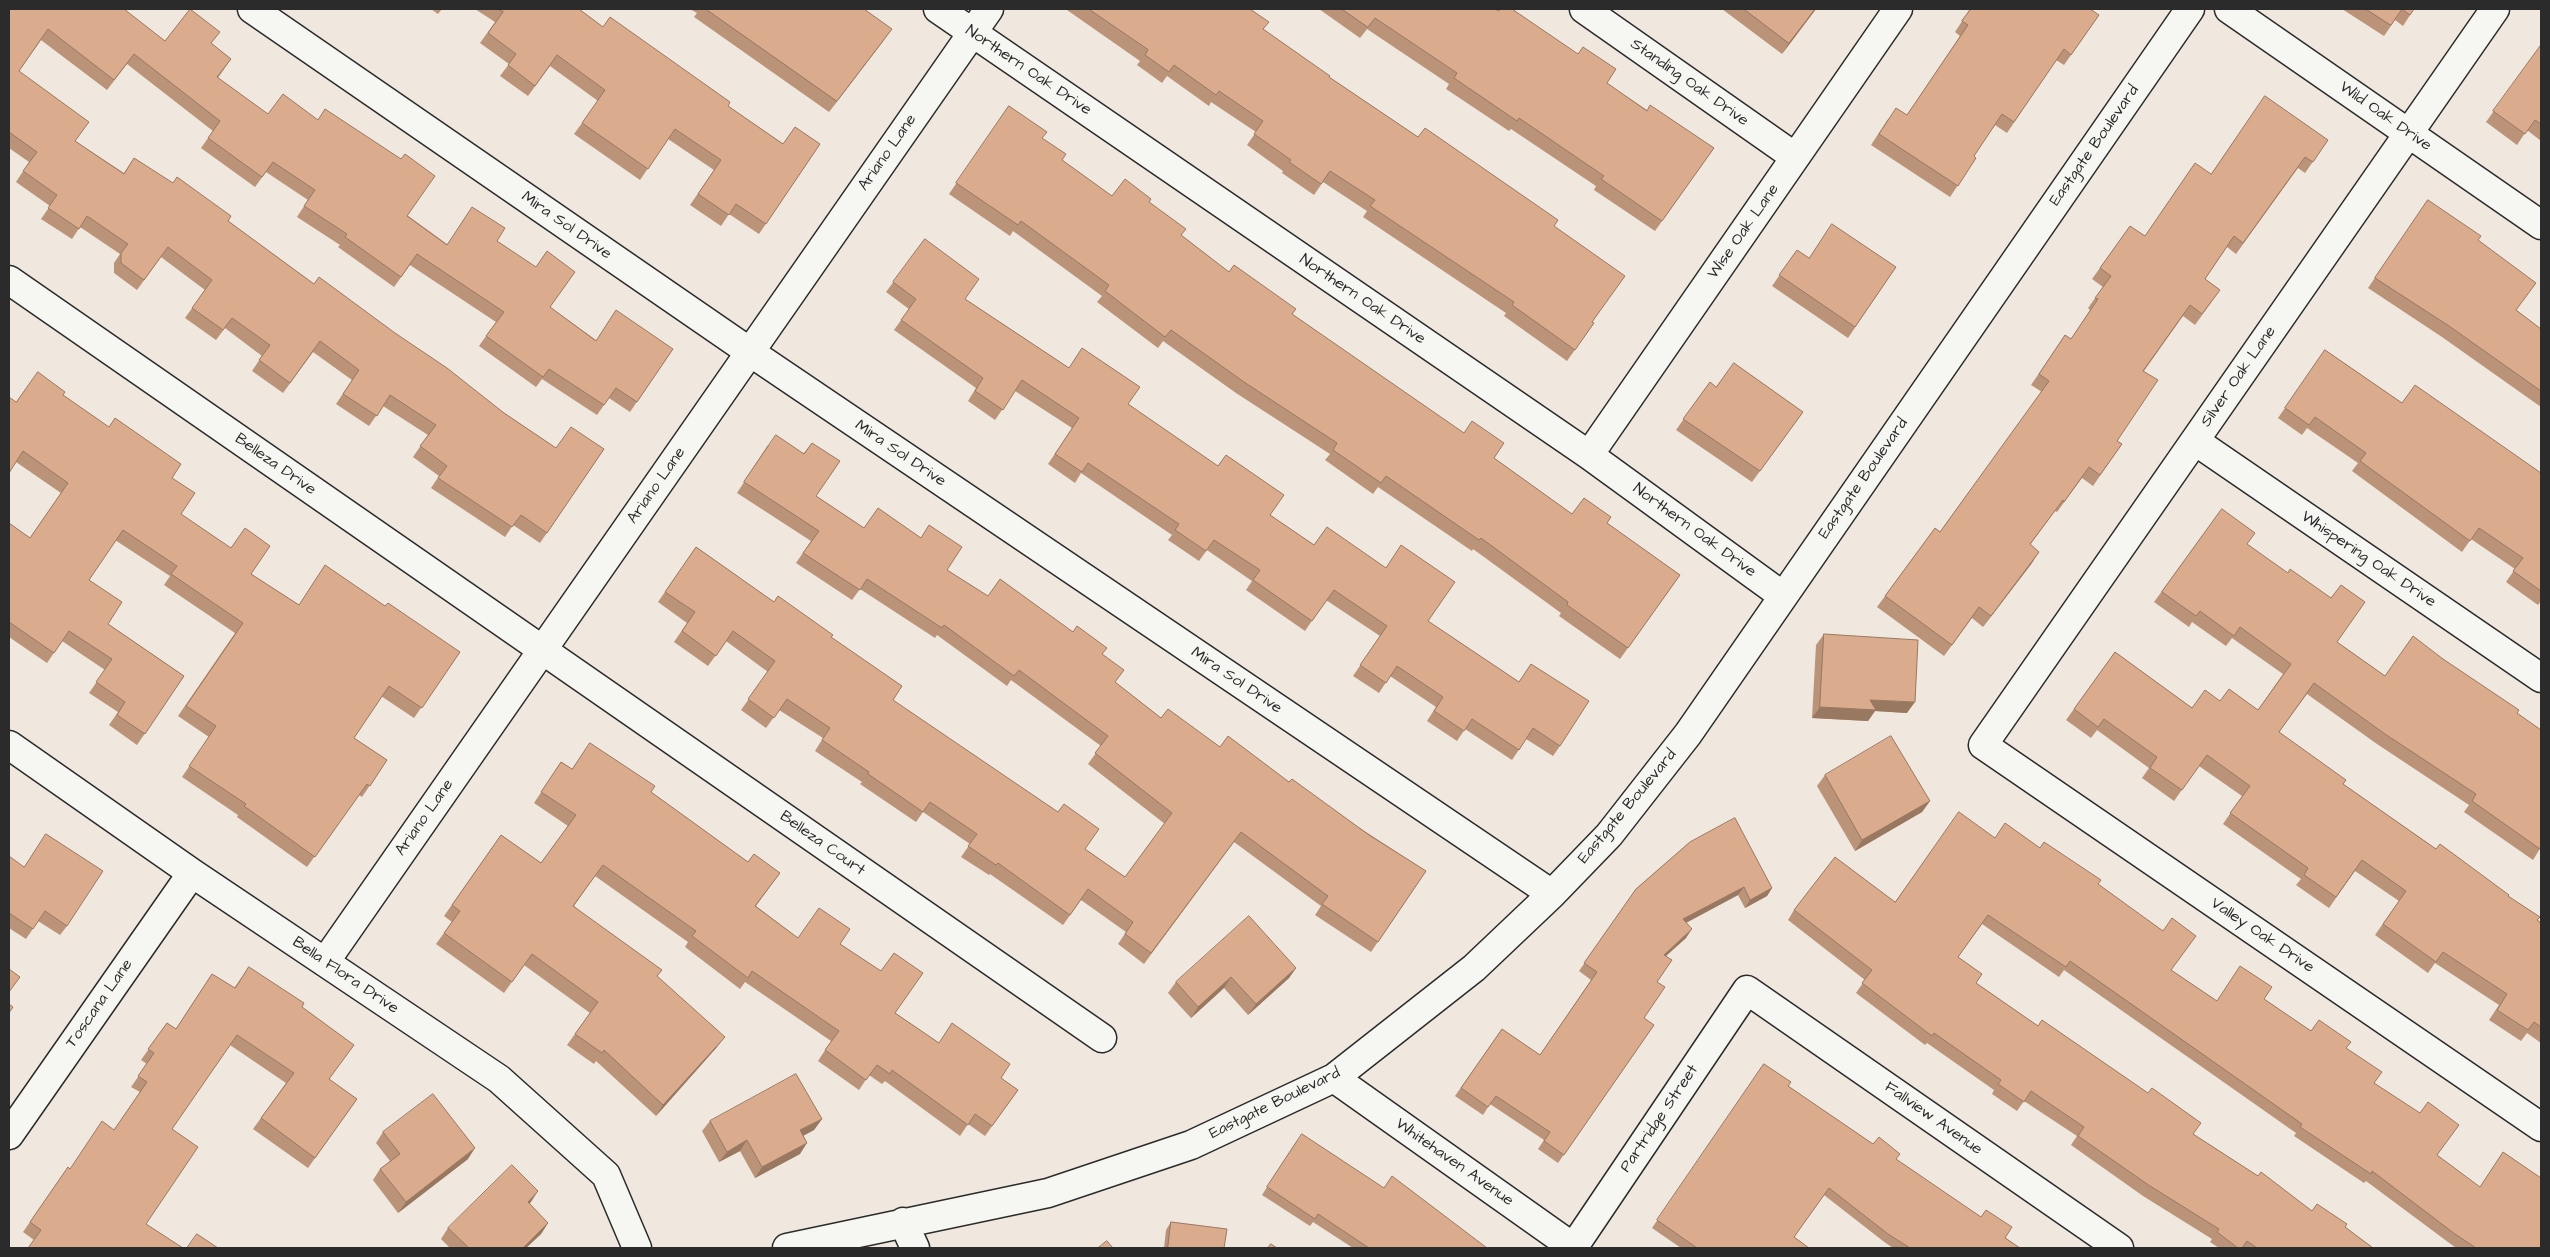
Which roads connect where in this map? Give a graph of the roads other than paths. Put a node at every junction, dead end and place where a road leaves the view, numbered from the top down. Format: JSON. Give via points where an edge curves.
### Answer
{"nodes":[{"id":1,"x":252,"y":9,"type":"edge"},
{"id":2,"x":938,"y":9,"type":"edge"},
{"id":3,"x":989,"y":9,"type":"edge"},
{"id":4,"x":1584,"y":9,"type":"edge"},
{"id":5,"x":1898,"y":9,"type":"edge"},
{"id":6,"x":2190,"y":9,"type":"edge"},
{"id":7,"x":2229,"y":9,"type":"edge"},
{"id":8,"x":2495,"y":9,"type":"edge"},
{"id":9,"x":972,"y":33,"type":"junction"},
{"id":10,"x":2409,"y":133,"type":"junction"},
{"id":11,"x":1795,"y":158,"type":"junction"},
{"id":12,"x":2541,"y":225,"type":"edge"},
{"id":13,"x":9,"y":280,"type":"edge"},
{"id":14,"x":750,"y":352,"type":"junction"},
{"id":15,"x":2195,"y":441,"type":"junction"},
{"id":16,"x":1589,"y":455,"type":"junction"},
{"id":17,"x":1783,"y":596,"type":"junction"},
{"id":18,"x":542,"y":650,"type":"junction"},
{"id":19,"x":2541,"y":678,"type":"edge"},
{"id":20,"x":9,"y":745,"type":"edge"},
{"id":21,"x":1983,"y":745,"type":"joint"},
{"id":22,"x":192,"y":874,"type":"junction"},
{"id":23,"x":1552,"y":894,"type":"junction"},
{"id":24,"x":325,"y":962,"type":"junction"},
{"id":25,"x":1747,"y":990,"type":"joint"},
{"id":26,"x":1102,"y":1038,"type":"dead end"},
{"id":27,"x":1334,"y":1078,"type":"junction"},
{"id":28,"x":2541,"y":1127,"type":"edge"},
{"id":29,"x":9,"y":1135,"type":"edge"},
{"id":30,"x":904,"y":1222,"type":"junction"},
{"id":31,"x":638,"y":1248,"type":"edge"},
{"id":32,"x":787,"y":1248,"type":"edge"},
{"id":33,"x":915,"y":1248,"type":"edge"},
{"id":34,"x":1574,"y":1248,"type":"edge"},
{"id":35,"x":2119,"y":1248,"type":"edge"}],
"edges":[{"from":1,"to":14,"type":"street","name":"Mira Sol Drive"},
{"from":2,"to":9,"type":"street","name":"Northern Oak Drive"},
{"from":3,"to":9,"type":"street","name":"Ariano Lane"},
{"from":4,"to":11,"type":"street","name":"Standing Oak Drive"},
{"from":5,"to":11,"type":"street","name":"Wise Oak Lane"},
{"from":6,"to":17,"type":"street","name":"Eastgate Boulevard"},
{"from":7,"to":10,"type":"street","name":"Wild Oak Drive"},
{"from":8,"to":10,"type":"street","name":"Silver Oak Lane"},
{"from":9,"to":14,"type":"street","name":"Ariano Lane"},
{"from":9,"to":16,"type":"street","name":"Northern Oak Drive"},
{"from":10,"to":12,"type":"street","name":"Wild Oak Drive"},
{"from":10,"to":15,"type":"street","name":"Silver Oak Lane"},
{"from":11,"to":16,"type":"street","name":"Wise Oak Lane"},
{"from":13,"to":18,"type":"street","name":"Belleza Drive"},
{"from":14,"to":18,"type":"street","name":"Ariano Lane"},
{"from":14,"to":23,"type":"street","name":"Mira Sol Drive"},
{"from":15,"to":19,"type":"street","name":"Whispering Oak Drive"},
{"from":15,"to":21,"type":"street","name":"Silver Oak Lane"},
{"from":16,"to":17,"type":"street","name":"Northern Oak Drive"},
{"from":17,"to":23,"type":"street","name":"Eastgate Boulevard","via":[[1658,774],[1609,835]]},
{"from":18,"to":24,"type":"street","name":"Ariano Lane"},
{"from":18,"to":26,"type":"street","name":"Belleza Court"},
{"from":20,"to":22,"type":"street","name":"Bella Flora Drive"},
{"from":21,"to":28,"type":"street","name":"Valley Oak Drive"},
{"from":22,"to":24,"type":"street","name":"Bella Flora Drive"},
{"from":22,"to":29,"type":"street","name":"Toscana Lane"},
{"from":23,"to":27,"type":"street","name":"Eastgate Boulevard","via":[[1474,968]]},
{"from":24,"to":31,"type":"street","name":"Bella Flora Drive","via":[[499,1079],[606,1176]]},
{"from":25,"to":34,"type":"street","name":"Partridge Street"},
{"from":25,"to":35,"type":"street","name":"Fallview Avenue"},
{"from":27,"to":30,"type":"street","name":"Eastgate Boulevard","via":[[1191,1145],[1048,1193]]},
{"from":27,"to":34,"type":"street","name":"Whitehaven Avenue"},
{"from":30,"to":32,"type":"street","name":"Eastgate Boulevard"},
{"from":30,"to":33,"type":"street"}]}
